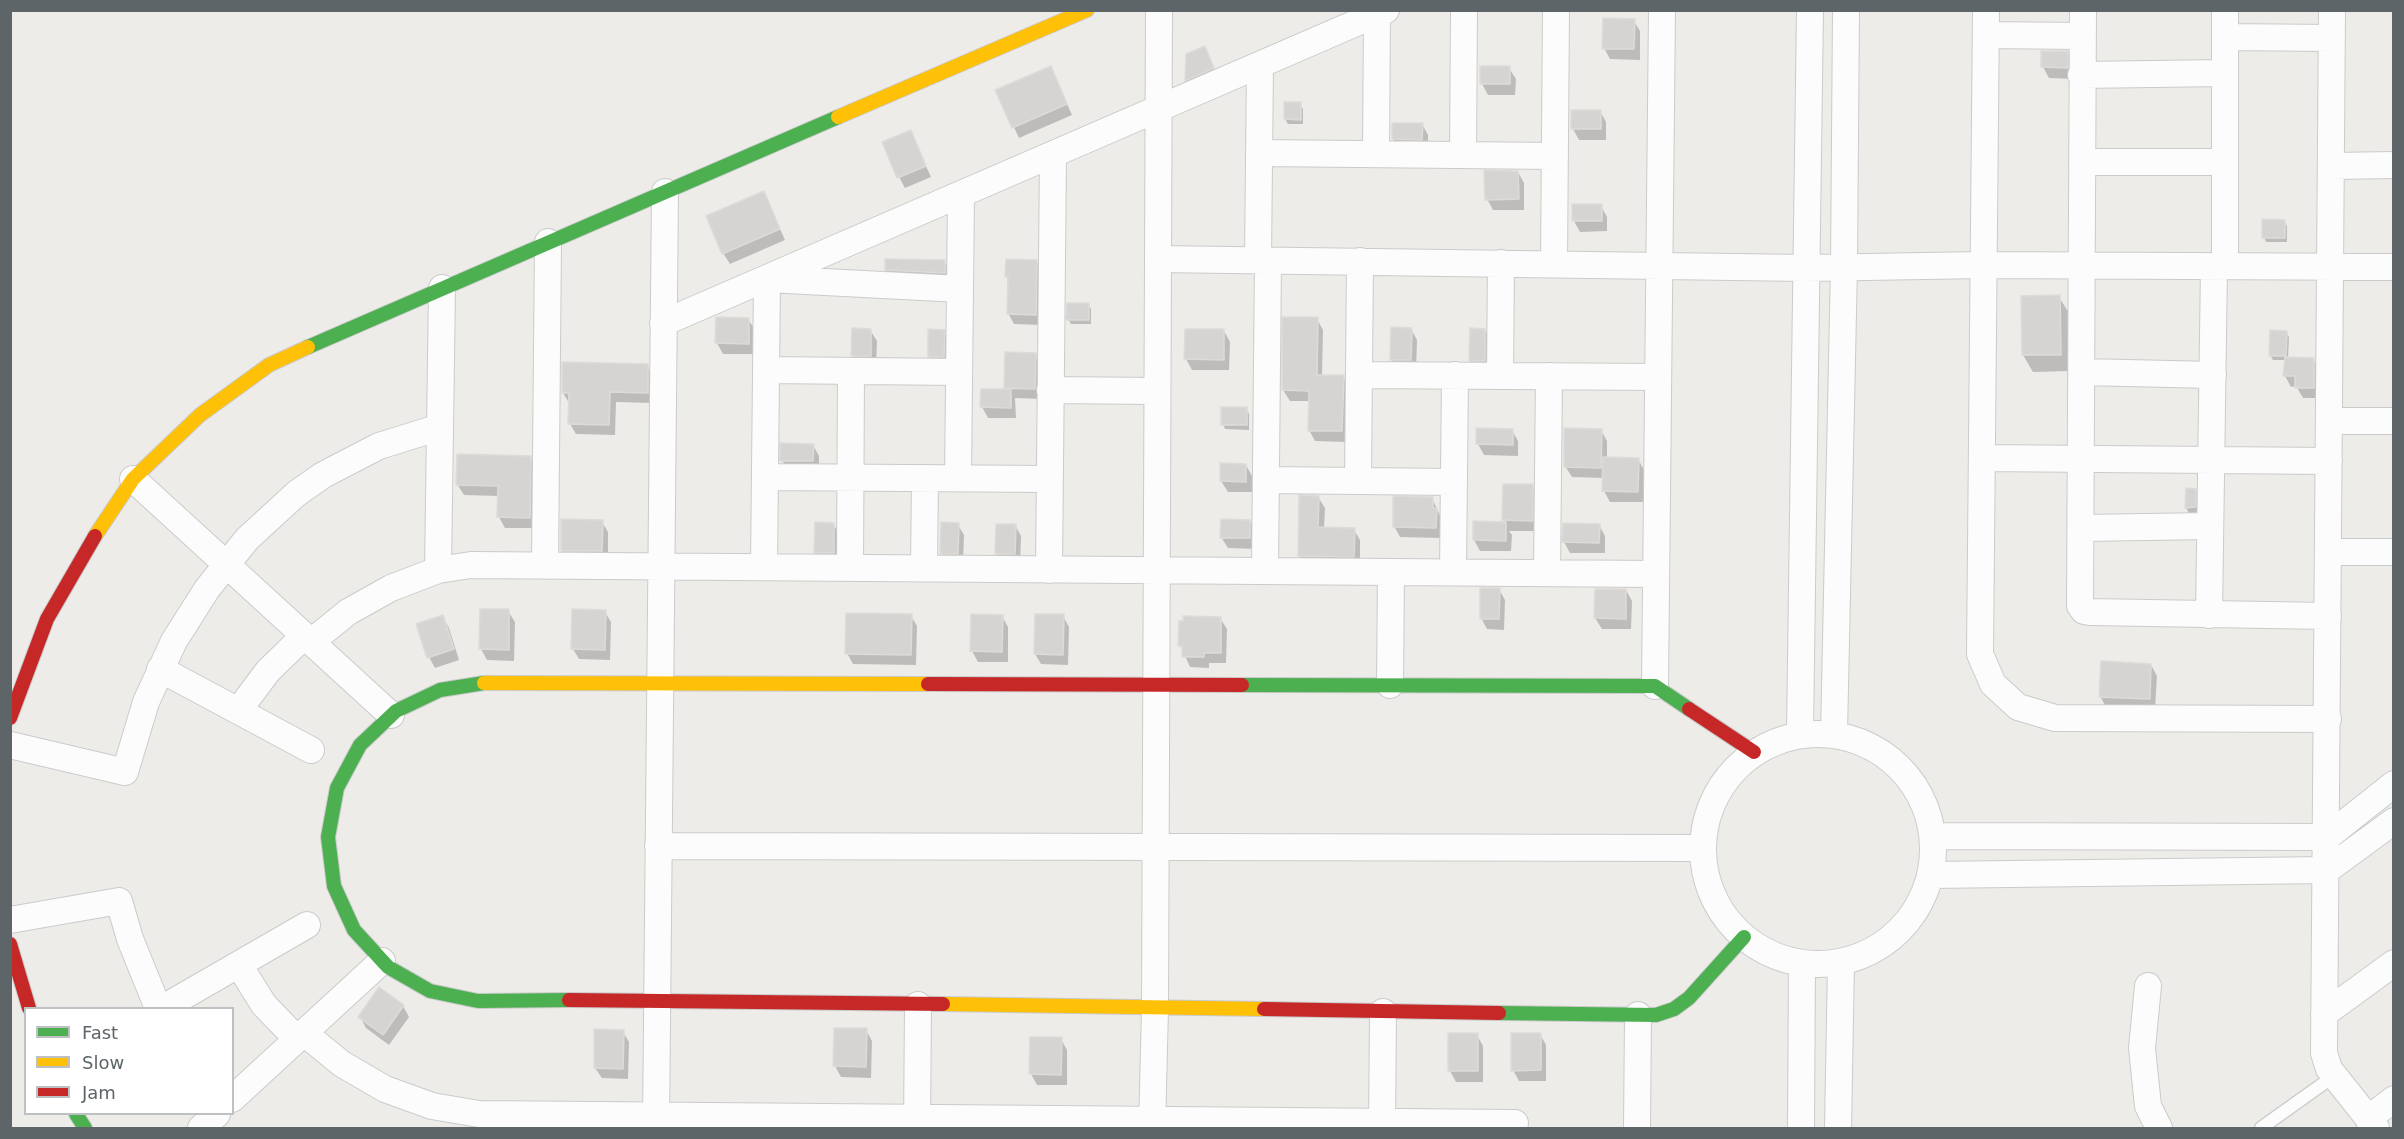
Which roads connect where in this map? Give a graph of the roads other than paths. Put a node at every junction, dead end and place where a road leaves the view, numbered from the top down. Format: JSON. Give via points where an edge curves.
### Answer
{"nodes":[{"id":1,"x":1086,"y":10,"type":"edge"},
{"id":2,"x":1158,"y":10,"type":"edge"},
{"id":3,"x":1464,"y":10,"type":"edge"},
{"id":4,"x":1556,"y":10,"type":"edge"},
{"id":5,"x":1662,"y":10,"type":"edge"},
{"id":6,"x":1810,"y":10,"type":"edge"},
{"id":7,"x":1846,"y":10,"type":"edge"},
{"id":8,"x":2083,"y":10,"type":"edge"},
{"id":9,"x":2225,"y":10,"type":"edge"},
{"id":10,"x":2332,"y":10,"type":"edge"},
{"id":11,"x":1381,"y":12,"type":"edge"},
{"id":12,"x":1986,"y":23,"type":"edge"},
{"id":13,"x":2082,"y":36,"type":"junction"},
{"id":14,"x":2225,"y":37,"type":"junction"},
{"id":15,"x":2332,"y":38,"type":"junction"},
{"id":16,"x":1260,"y":65,"type":"junction"},
{"id":17,"x":2224,"y":73,"type":"junction"},
{"id":18,"x":2082,"y":75,"type":"junction"},
{"id":19,"x":1158,"y":109,"type":"junction"},
{"id":20,"x":1259,"y":153,"type":"junction"},
{"id":21,"x":1376,"y":154,"type":"junction"},
{"id":22,"x":1053,"y":155,"type":"junction"},
{"id":23,"x":1463,"y":155,"type":"junction"},
{"id":24,"x":1555,"y":156,"type":"junction"},
{"id":25,"x":2082,"y":162,"type":"junction"},
{"id":26,"x":2224,"y":162,"type":"junction"},
{"id":27,"x":2394,"y":165,"type":"edge"},
{"id":28,"x":2331,"y":166,"type":"junction"},
{"id":29,"x":665,"y":192,"type":"junction"},
{"id":30,"x":961,"y":195,"type":"junction"},
{"id":31,"x":548,"y":242,"type":"junction"},
{"id":32,"x":1158,"y":259,"type":"junction"},
{"id":33,"x":1263,"y":260,"type":"junction"},
{"id":34,"x":1360,"y":261,"type":"junction"},
{"id":35,"x":1501,"y":263,"type":"junction"},
{"id":36,"x":1554,"y":264,"type":"junction"},
{"id":37,"x":1984,"y":265,"type":"junction"},
{"id":38,"x":2083,"y":265,"type":"junction"},
{"id":39,"x":1659,"y":266,"type":"junction"},
{"id":40,"x":1844,"y":266,"type":"junction"},
{"id":41,"x":2219,"y":266,"type":"junction"},
{"id":42,"x":2331,"y":266,"type":"junction"},
{"id":43,"x":2394,"y":267,"type":"edge"},
{"id":44,"x":1806,"y":268,"type":"junction"},
{"id":45,"x":767,"y":279,"type":"junction"},
{"id":46,"x":441,"y":288,"type":"junction"},
{"id":47,"x":960,"y":289,"type":"junction"},
{"id":48,"x":663,"y":324,"type":"junction"},
{"id":49,"x":766,"y":370,"type":"junction"},
{"id":50,"x":851,"y":371,"type":"junction"},
{"id":51,"x":959,"y":372,"type":"junction"},
{"id":52,"x":2083,"y":372,"type":"junction"},
{"id":53,"x":1359,"y":375,"type":"junction"},
{"id":54,"x":1455,"y":375,"type":"junction"},
{"id":55,"x":2213,"y":375,"type":"junction"},
{"id":56,"x":1500,"y":376,"type":"junction"},
{"id":57,"x":1549,"y":376,"type":"junction"},
{"id":58,"x":1658,"y":377,"type":"junction"},
{"id":59,"x":1050,"y":390,"type":"junction"},
{"id":60,"x":1157,"y":391,"type":"junction"},
{"id":61,"x":2330,"y":421,"type":"junction"},
{"id":62,"x":2394,"y":421,"type":"edge"},
{"id":63,"x":440,"y":427,"type":"junction"},
{"id":64,"x":1982,"y":458,"type":"junction"},
{"id":65,"x":2081,"y":460,"type":"junction"},
{"id":66,"x":2212,"y":460,"type":"junction"},
{"id":67,"x":2329,"y":461,"type":"junction"},
{"id":68,"x":765,"y":477,"type":"junction"},
{"id":69,"x":850,"y":477,"type":"junction"},
{"id":70,"x":925,"y":478,"type":"junction"},
{"id":71,"x":958,"y":478,"type":"junction"},
{"id":72,"x":133,"y":479,"type":"junction"},
{"id":73,"x":1050,"y":479,"type":"junction"},
{"id":74,"x":1266,"y":480,"type":"junction"},
{"id":75,"x":1358,"y":481,"type":"junction"},
{"id":76,"x":1454,"y":482,"type":"junction"},
{"id":77,"x":2210,"y":526,"type":"junction"},
{"id":78,"x":2080,"y":528,"type":"junction"},
{"id":79,"x":2329,"y":552,"type":"junction"},
{"id":80,"x":2394,"y":552,"type":"edge"},
{"id":81,"x":226,"y":564,"type":"junction"},
{"id":82,"x":545,"y":566,"type":"junction"},
{"id":83,"x":661,"y":566,"type":"junction"},
{"id":84,"x":764,"y":567,"type":"junction"},
{"id":85,"x":850,"y":568,"type":"junction"},
{"id":86,"x":924,"y":568,"type":"junction"},
{"id":87,"x":438,"y":570,"type":"junction"},
{"id":88,"x":1049,"y":570,"type":"junction"},
{"id":89,"x":1156,"y":570,"type":"junction"},
{"id":90,"x":1265,"y":571,"type":"junction"},
{"id":91,"x":1391,"y":572,"type":"junction"},
{"id":92,"x":1453,"y":572,"type":"junction"},
{"id":93,"x":1547,"y":573,"type":"junction"},
{"id":94,"x":1656,"y":574,"type":"junction"},
{"id":95,"x":2209,"y":615,"type":"junction"},
{"id":96,"x":2328,"y":616,"type":"junction"},
{"id":97,"x":307,"y":639,"type":"junction"},
{"id":98,"x":160,"y":669,"type":"junction"},
{"id":99,"x":660,"y":681,"type":"junction"},
{"id":100,"x":1156,"y":685,"type":"junction"},
{"id":101,"x":1390,"y":685,"type":"junction"},
{"id":102,"x":1655,"y":686,"type":"junction"},
{"id":103,"x":238,"y":711,"type":"junction"},
{"id":104,"x":391,"y":716,"type":"junction"},
{"id":105,"x":10,"y":718,"type":"edge"},
{"id":106,"x":2328,"y":719,"type":"junction"},
{"id":107,"x":1800,"y":734,"type":"junction"},
{"id":108,"x":1834,"y":734,"type":"junction"},
{"id":109,"x":10,"y":745,"type":"edge"},
{"id":110,"x":311,"y":750,"type":"dead end"},
{"id":111,"x":1754,"y":752,"type":"junction"},
{"id":112,"x":2394,"y":784,"type":"edge"},
{"id":113,"x":2394,"y":821,"type":"edge"},
{"id":114,"x":1933,"y":836,"type":"junction"},
{"id":115,"x":2327,"y":837,"type":"junction"},
{"id":116,"x":658,"y":846,"type":"junction"},
{"id":117,"x":1155,"y":847,"type":"junction"},
{"id":118,"x":1703,"y":849,"type":"junction"},
{"id":119,"x":2327,"y":870,"type":"junction"},
{"id":120,"x":1930,"y":875,"type":"junction"},
{"id":121,"x":10,"y":920,"type":"edge"},
{"id":122,"x":307,"y":925,"type":"dead end"},
{"id":123,"x":1744,"y":937,"type":"junction"},
{"id":124,"x":10,"y":944,"type":"edge"},
{"id":125,"x":382,"y":960,"type":"junction"},
{"id":126,"x":1841,"y":962,"type":"junction"},
{"id":127,"x":1802,"y":963,"type":"junction"},
{"id":128,"x":2394,"y":963,"type":"edge"},
{"id":129,"x":239,"y":965,"type":"junction"},
{"id":130,"x":2148,"y":986,"type":"dead end"},
{"id":131,"x":657,"y":1000,"type":"junction"},
{"id":132,"x":918,"y":1005,"type":"junction"},
{"id":133,"x":29,"y":1007,"type":"edge"},
{"id":134,"x":160,"y":1007,"type":"edge"},
{"id":135,"x":162,"y":1007,"type":"edge"},
{"id":136,"x":1155,"y":1009,"type":"junction"},
{"id":137,"x":1383,"y":1012,"type":"junction"},
{"id":138,"x":2324,"y":1014,"type":"junction"},
{"id":139,"x":1638,"y":1015,"type":"junction"},
{"id":140,"x":301,"y":1036,"type":"junction"},
{"id":141,"x":2334,"y":1076,"type":"junction"},
{"id":142,"x":234,"y":1097,"type":"edge"},
{"id":143,"x":2394,"y":1099,"type":"edge"},
{"id":144,"x":77,"y":1115,"type":"edge"},
{"id":145,"x":217,"y":1115,"type":"edge"},
{"id":146,"x":221,"y":1115,"type":"edge"},
{"id":147,"x":432,"y":1117,"type":"edge"},
{"id":148,"x":540,"y":1121,"type":"edge"},
{"id":149,"x":656,"y":1122,"type":"edge"},
{"id":150,"x":769,"y":1122,"type":"edge"},
{"id":151,"x":917,"y":1123,"type":"edge"},
{"id":152,"x":1515,"y":1123,"type":"dead end"},
{"id":153,"x":1048,"y":1124,"type":"edge"},
{"id":154,"x":1152,"y":1124,"type":"edge"},
{"id":155,"x":1258,"y":1124,"type":"edge"},
{"id":156,"x":2372,"y":1124,"type":"edge"},
{"id":157,"x":1382,"y":1125,"type":"edge"},
{"id":158,"x":85,"y":1128,"type":"edge"},
{"id":159,"x":201,"y":1128,"type":"edge"},
{"id":160,"x":235,"y":1128,"type":"edge"},
{"id":161,"x":1637,"y":1128,"type":"edge"},
{"id":162,"x":1801,"y":1128,"type":"edge"},
{"id":163,"x":1838,"y":1128,"type":"edge"},
{"id":164,"x":2159,"y":1128,"type":"edge"},
{"id":165,"x":2261,"y":1128,"type":"edge"}],
"edges":[{"from":1,"to":29,"type":"street"},
{"from":2,"to":19,"type":"street"},
{"from":3,"to":23,"type":"street"},
{"from":4,"to":24,"type":"street"},
{"from":5,"to":39,"type":"street"},
{"from":6,"to":44,"type":"street"},
{"from":7,"to":40,"type":"street"},
{"from":8,"to":13,"type":"street"},
{"from":9,"to":14,"type":"street"},
{"from":10,"to":15,"type":"street"},
{"from":11,"to":16,"type":"street"},
{"from":11,"to":21,"type":"street"},
{"from":12,"to":13,"type":"street"},
{"from":12,"to":37,"type":"street"},
{"from":13,"to":18,"type":"street"},
{"from":14,"to":15,"type":"street"},
{"from":14,"to":17,"type":"street"},
{"from":15,"to":28,"type":"street"},
{"from":16,"to":19,"type":"street"},
{"from":16,"to":20,"type":"street"},
{"from":17,"to":18,"type":"street"},
{"from":17,"to":26,"type":"street"},
{"from":18,"to":25,"type":"street"},
{"from":19,"to":22,"type":"street"},
{"from":19,"to":32,"type":"street"},
{"from":20,"to":21,"type":"street"},
{"from":20,"to":33,"type":"street"},
{"from":21,"to":23,"type":"street"},
{"from":22,"to":30,"type":"street"},
{"from":22,"to":59,"type":"street"},
{"from":23,"to":24,"type":"street"},
{"from":24,"to":36,"type":"street"},
{"from":25,"to":26,"type":"street"},
{"from":25,"to":38,"type":"street"},
{"from":26,"to":41,"type":"street"},
{"from":27,"to":28,"type":"street"},
{"from":28,"to":42,"type":"street"},
{"from":29,"to":31,"type":"street"},
{"from":29,"to":48,"type":"street"},
{"from":30,"to":45,"type":"street"},
{"from":30,"to":47,"type":"street"},
{"from":31,"to":46,"type":"street"},
{"from":31,"to":82,"type":"street"},
{"from":32,"to":33,"type":"street"},
{"from":32,"to":60,"type":"street"},
{"from":33,"to":34,"type":"street"},
{"from":33,"to":74,"type":"street"},
{"from":34,"to":35,"type":"street"},
{"from":34,"to":53,"type":"street"},
{"from":35,"to":36,"type":"street"},
{"from":35,"to":56,"type":"street"},
{"from":36,"to":39,"type":"street"},
{"from":37,"to":38,"type":"street"},
{"from":37,"to":40,"type":"street"},
{"from":37,"to":64,"type":"street"},
{"from":38,"to":41,"type":"street"},
{"from":38,"to":52,"type":"street"},
{"from":39,"to":44,"type":"street"},
{"from":39,"to":58,"type":"street"},
{"from":40,"to":44,"type":"street"},
{"from":40,"to":108,"type":"street"},
{"from":41,"to":42,"type":"street"},
{"from":41,"to":55,"type":"street"},
{"from":42,"to":43,"type":"street"},
{"from":42,"to":61,"type":"street"},
{"from":44,"to":107,"type":"street"},
{"from":45,"to":47,"type":"street"},
{"from":45,"to":48,"type":"street"},
{"from":45,"to":49,"type":"street"},
{"from":46,"to":63,"type":"street"},
{"from":46,"to":72,"type":"street","via":[[269,365],[200,415]]},
{"from":47,"to":51,"type":"street"},
{"from":48,"to":83,"type":"street"},
{"from":49,"to":50,"type":"street"},
{"from":49,"to":68,"type":"street"},
{"from":50,"to":51,"type":"street"},
{"from":50,"to":69,"type":"street"},
{"from":51,"to":71,"type":"street"},
{"from":52,"to":55,"type":"street"},
{"from":52,"to":65,"type":"street"},
{"from":53,"to":54,"type":"street"},
{"from":53,"to":75,"type":"street"},
{"from":54,"to":56,"type":"street"},
{"from":54,"to":76,"type":"street"},
{"from":55,"to":66,"type":"street"},
{"from":56,"to":57,"type":"street"},
{"from":57,"to":58,"type":"street"},
{"from":57,"to":93,"type":"street"},
{"from":58,"to":94,"type":"street"},
{"from":59,"to":60,"type":"street"},
{"from":59,"to":73,"type":"street"},
{"from":60,"to":89,"type":"street"},
{"from":61,"to":62,"type":"street"},
{"from":61,"to":67,"type":"street"},
{"from":63,"to":81,"type":"street","via":[[380,446],[323,475],[271,515]]},
{"from":63,"to":87,"type":"street"},
{"from":64,"to":65,"type":"street"},
{"from":64,"to":106,"type":"street","via":[[1980,654],[1993,684],[2018,707],[2055,718]]},
{"from":65,"to":66,"type":"street"},
{"from":65,"to":78,"type":"street"},
{"from":66,"to":67,"type":"street"},
{"from":66,"to":77,"type":"street"},
{"from":67,"to":79,"type":"street"},
{"from":68,"to":69,"type":"street"},
{"from":68,"to":84,"type":"street"},
{"from":69,"to":70,"type":"street"},
{"from":69,"to":85,"type":"street"},
{"from":70,"to":71,"type":"street"},
{"from":70,"to":86,"type":"street"},
{"from":71,"to":73,"type":"street"},
{"from":72,"to":81,"type":"street"},
{"from":72,"to":105,"type":"street","via":[[47,619]]},
{"from":73,"to":88,"type":"street"},
{"from":74,"to":75,"type":"street"},
{"from":74,"to":90,"type":"street"},
{"from":75,"to":76,"type":"street"},
{"from":76,"to":92,"type":"street"},
{"from":77,"to":78,"type":"street"},
{"from":77,"to":95,"type":"street"},
{"from":78,"to":95,"type":"street","via":[[2079,600],[2084,611]]},
{"from":79,"to":80,"type":"street"},
{"from":79,"to":96,"type":"street"},
{"from":81,"to":97,"type":"street"},
{"from":81,"to":98,"type":"street","via":[[190,614]]},
{"from":82,"to":83,"type":"street"},
{"from":82,"to":87,"type":"street","via":[[471,565]]},
{"from":83,"to":84,"type":"street"},
{"from":83,"to":99,"type":"street"},
{"from":84,"to":85,"type":"street"},
{"from":85,"to":86,"type":"street"},
{"from":86,"to":88,"type":"street"},
{"from":87,"to":97,"type":"street","via":[[369,599]]},
{"from":88,"to":89,"type":"street"},
{"from":89,"to":90,"type":"street"},
{"from":89,"to":100,"type":"street"},
{"from":90,"to":91,"type":"street"},
{"from":91,"to":92,"type":"street"},
{"from":91,"to":101,"type":"street"},
{"from":92,"to":93,"type":"street"},
{"from":93,"to":94,"type":"street"},
{"from":94,"to":102,"type":"street"},
{"from":95,"to":96,"type":"street"},
{"from":96,"to":106,"type":"street"},
{"from":97,"to":103,"type":"street","via":[[268,671]]},
{"from":97,"to":104,"type":"street"},
{"from":98,"to":103,"type":"street"},
{"from":98,"to":109,"type":"street","via":[[125,772]]},
{"from":99,"to":100,"type":"street"},
{"from":99,"to":104,"type":"street","via":[[488,682],[440,690]]},
{"from":99,"to":116,"type":"street"},
{"from":100,"to":101,"type":"street"},
{"from":100,"to":117,"type":"street"},
{"from":101,"to":102,"type":"street"},
{"from":102,"to":111,"type":"street"},
{"from":103,"to":110,"type":"street"},
{"from":104,"to":125,"type":"street","via":[[360,745],[337,788],[328,837],[334,886],[354,930]]},
{"from":106,"to":115,"type":"street"},
{"from":107,"to":108,"type":"street"},
{"from":107,"to":111,"type":"street"},
{"from":108,"to":114,"type":"street","via":[[1870,745],[1901,768],[1922,799]]},
{"from":111,"to":118,"type":"street","via":[[1727,778],[1709,811]]},
{"from":112,"to":115,"type":"street"},
{"from":113,"to":119,"type":"street"},
{"from":114,"to":115,"type":"street"},
{"from":114,"to":120,"type":"street"},
{"from":115,"to":119,"type":"street"},
{"from":116,"to":117,"type":"street"},
{"from":116,"to":131,"type":"street"},
{"from":117,"to":118,"type":"street"},
{"from":117,"to":136,"type":"street"},
{"from":118,"to":123,"type":"street","via":[[1709,885],[1726,918]]},
{"from":119,"to":120,"type":"street"},
{"from":119,"to":138,"type":"street"},
{"from":120,"to":126,"type":"street","via":[[1918,906],[1898,932],[1872,951]]},
{"from":121,"to":134,"type":"street","via":[[119,902],[130,939]]},
{"from":122,"to":129,"type":"street"},
{"from":123,"to":127,"type":"street","via":[[1776,956]]},
{"from":123,"to":139,"type":"street","via":[[1689,998],[1674,1009]]},
{"from":124,"to":133,"type":"street"},
{"from":125,"to":131,"type":"street","via":[[430,991],[478,1001]]},
{"from":125,"to":140,"type":"street"},
{"from":126,"to":127,"type":"street"},
{"from":126,"to":163,"type":"street"},
{"from":127,"to":162,"type":"street"},
{"from":128,"to":138,"type":"street"},
{"from":129,"to":135,"type":"street"},
{"from":129,"to":140,"type":"street","via":[[264,1005]]},
{"from":130,"to":164,"type":"street","via":[[2142,1048],[2148,1106]]},
{"from":131,"to":132,"type":"street"},
{"from":131,"to":149,"type":"street"},
{"from":132,"to":136,"type":"street"},
{"from":132,"to":151,"type":"street"},
{"from":136,"to":137,"type":"street"},
{"from":136,"to":154,"type":"street"},
{"from":137,"to":139,"type":"street"},
{"from":137,"to":157,"type":"street"},
{"from":138,"to":141,"type":"street","via":[[2324,1053]]},
{"from":139,"to":161,"type":"street"},
{"from":140,"to":142,"type":"street"},
{"from":140,"to":147,"type":"street"},
{"from":141,"to":156,"type":"street"},
{"from":141,"to":165,"type":"lane"},
{"from":143,"to":156,"type":"street"},
{"from":144,"to":158,"type":"street"},
{"from":145,"to":159,"type":"street"},
{"from":146,"to":160,"type":"street"},
{"from":147,"to":148,"type":"street","via":[[478,1114]]},
{"from":148,"to":149,"type":"street"},
{"from":149,"to":150,"type":"street"},
{"from":150,"to":151,"type":"street"},
{"from":151,"to":153,"type":"street"},
{"from":152,"to":157,"type":"street"},
{"from":153,"to":154,"type":"street"},
{"from":154,"to":155,"type":"street"},
{"from":155,"to":157,"type":"street"}]}
